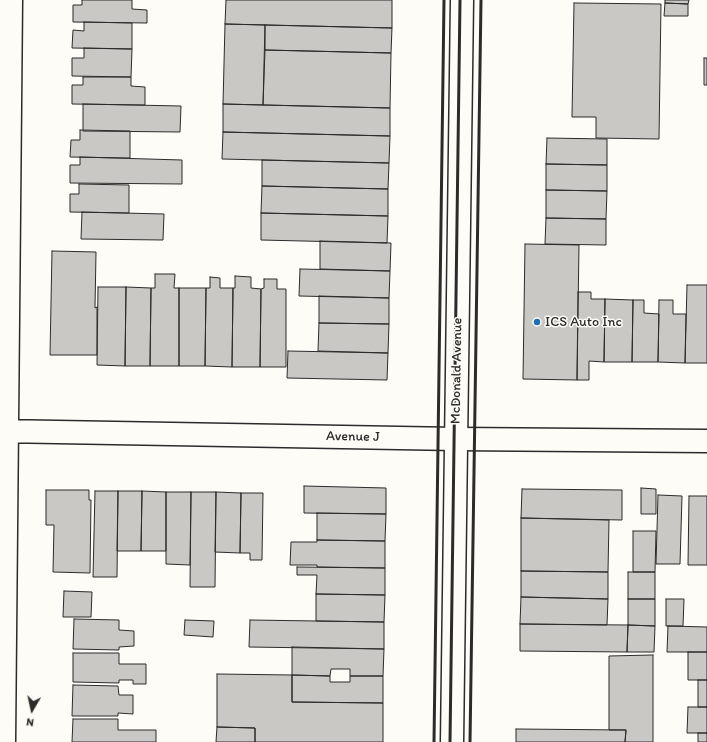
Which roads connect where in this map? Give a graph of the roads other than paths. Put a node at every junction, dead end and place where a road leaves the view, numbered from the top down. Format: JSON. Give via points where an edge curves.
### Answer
{"nodes":[{"id":1,"x":11,"y":0,"type":"edge"},
{"id":2,"x":462,"y":0,"type":"edge"},
{"id":3,"x":4,"y":431,"type":"edge"},
{"id":4,"x":456,"y":439,"type":"junction"},
{"id":5,"x":707,"y":441,"type":"edge"},
{"id":6,"x":4,"y":742,"type":"edge"},
{"id":7,"x":452,"y":742,"type":"edge"}],
"edges":[{"from":1,"to":3,"type":"street"},
{"from":2,"to":4,"type":"street","name":"McDonald Avenue"},
{"from":3,"to":4,"type":"street","name":"Avenue J"},
{"from":3,"to":6,"type":"street"},
{"from":4,"to":5,"type":"street","name":"Avenue J"},
{"from":4,"to":7,"type":"street","name":"McDonald Avenue"}]}
